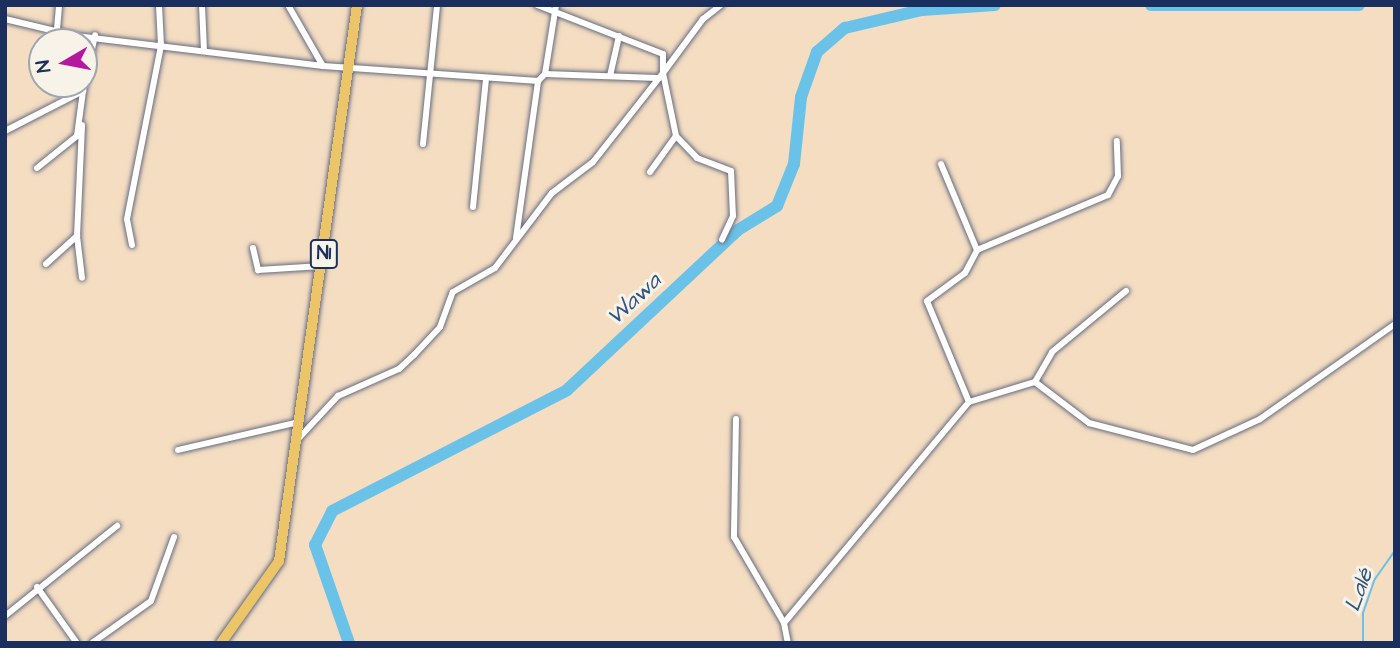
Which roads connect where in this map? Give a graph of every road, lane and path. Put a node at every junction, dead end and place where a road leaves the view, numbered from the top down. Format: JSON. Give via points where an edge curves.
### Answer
{"nodes":[{"id":1,"x":59,"y":5,"type":"edge"},
{"id":2,"x":159,"y":5,"type":"edge"},
{"id":3,"x":202,"y":5,"type":"edge"},
{"id":4,"x":288,"y":5,"type":"edge"},
{"id":5,"x":357,"y":5,"type":"edge"},
{"id":6,"x":437,"y":5,"type":"edge"},
{"id":7,"x":537,"y":5,"type":"edge"},
{"id":8,"x":721,"y":5,"type":"edge"},
{"id":9,"x":557,"y":6,"type":"edge"},
{"id":10,"x":556,"y":15,"type":"junction"},
{"id":11,"x":5,"y":19,"type":"edge"},
{"id":12,"x":52,"y":28,"type":"edge"},
{"id":13,"x":57,"y":28,"type":"edge"},
{"id":14,"x":98,"y":34,"type":"edge"},
{"id":15,"x":619,"y":36,"type":"junction"},
{"id":16,"x":161,"y":45,"type":"junction"},
{"id":17,"x":204,"y":50,"type":"junction"},
{"id":18,"x":323,"y":66,"type":"junction"},
{"id":19,"x":349,"y":68,"type":"junction"},
{"id":20,"x":427,"y":74,"type":"junction"},
{"id":21,"x":545,"y":74,"type":"junction"},
{"id":22,"x":610,"y":76,"type":"junction"},
{"id":23,"x":660,"y":76,"type":"junction"},
{"id":24,"x":486,"y":78,"type":"junction"},
{"id":25,"x":538,"y":80,"type":"junction"},
{"id":26,"x":69,"y":98,"type":"edge"},
{"id":27,"x":83,"y":98,"type":"edge"},
{"id":28,"x":82,"y":125,"type":"junction"},
{"id":29,"x":5,"y":131,"type":"edge"},
{"id":30,"x":676,"y":136,"type":"junction"},
{"id":31,"x":1117,"y":141,"type":"dead end"},
{"id":32,"x":424,"y":144,"type":"dead end"},
{"id":33,"x":941,"y":164,"type":"dead end"},
{"id":34,"x":37,"y":168,"type":"dead end"},
{"id":35,"x":650,"y":172,"type":"dead end"},
{"id":36,"x":473,"y":207,"type":"dead end"},
{"id":37,"x":77,"y":236,"type":"junction"},
{"id":38,"x":516,"y":239,"type":"junction"},
{"id":39,"x":722,"y":240,"type":"dead end"},
{"id":40,"x":132,"y":245,"type":"dead end"},
{"id":41,"x":253,"y":248,"type":"dead end"},
{"id":42,"x":977,"y":250,"type":"junction"},
{"id":43,"x":46,"y":264,"type":"dead end"},
{"id":44,"x":322,"y":266,"type":"junction"},
{"id":45,"x":82,"y":278,"type":"dead end"},
{"id":46,"x":1126,"y":291,"type":"dead end"},
{"id":47,"x":1395,"y":324,"type":"edge"},
{"id":48,"x":1035,"y":382,"type":"junction"},
{"id":49,"x":969,"y":402,"type":"junction"},
{"id":50,"x":736,"y":419,"type":"dead end"},
{"id":51,"x":299,"y":422,"type":"junction"},
{"id":52,"x":298,"y":439,"type":"junction"},
{"id":53,"x":178,"y":450,"type":"dead end"},
{"id":54,"x":117,"y":526,"type":"dead end"},
{"id":55,"x":174,"y":537,"type":"dead end"},
{"id":56,"x":37,"y":587,"type":"junction"},
{"id":57,"x":5,"y":616,"type":"edge"},
{"id":58,"x":784,"y":623,"type":"junction"},
{"id":59,"x":77,"y":643,"type":"edge"},
{"id":60,"x":92,"y":643,"type":"edge"},
{"id":61,"x":221,"y":643,"type":"edge"},
{"id":62,"x":788,"y":643,"type":"edge"}],
"edges":[{"from":1,"to":13,"type":"street"},
{"from":2,"to":16,"type":"street"},
{"from":3,"to":17,"type":"street"},
{"from":4,"to":18,"type":"street"},
{"from":5,"to":19,"type":"highway","number":"N1"},
{"from":6,"to":20,"type":"street"},
{"from":7,"to":10,"type":"street"},
{"from":8,"to":23,"type":"street","via":[[703,19]]},
{"from":9,"to":10,"type":"street"},
{"from":10,"to":15,"type":"street"},
{"from":10,"to":21,"type":"street"},
{"from":11,"to":12,"type":"street"},
{"from":14,"to":16,"type":"street"},
{"from":15,"to":22,"type":"street"},
{"from":15,"to":23,"type":"street","via":[[663,54]]},
{"from":16,"to":17,"type":"street"},
{"from":16,"to":40,"type":"street","via":[[127,219]]},
{"from":17,"to":18,"type":"street"},
{"from":18,"to":19,"type":"street"},
{"from":19,"to":20,"type":"street"},
{"from":19,"to":44,"type":"highway","number":"N1"},
{"from":20,"to":24,"type":"street"},
{"from":20,"to":32,"type":"street"},
{"from":21,"to":22,"type":"street"},
{"from":21,"to":25,"type":"street"},
{"from":22,"to":23,"type":"street"},
{"from":23,"to":30,"type":"street"},
{"from":23,"to":38,"type":"street","via":[[593,162],[552,194]]},
{"from":24,"to":25,"type":"street"},
{"from":24,"to":36,"type":"street"},
{"from":25,"to":38,"type":"street"},
{"from":26,"to":29,"type":"street"},
{"from":27,"to":28,"type":"street"},
{"from":28,"to":34,"type":"street"},
{"from":28,"to":37,"type":"street"},
{"from":30,"to":35,"type":"street"},
{"from":30,"to":39,"type":"street","via":[[697,158],[731,171],[733,216]]},
{"from":31,"to":42,"type":"street","via":[[1118,176],[1108,195]]},
{"from":33,"to":42,"type":"street"},
{"from":37,"to":43,"type":"street"},
{"from":37,"to":45,"type":"street"},
{"from":38,"to":52,"type":"street","via":[[495,268],[453,292],[440,327],[399,369],[338,396]]},
{"from":41,"to":44,"type":"street","via":[[258,270]]},
{"from":42,"to":49,"type":"street","via":[[965,274],[926,308]]},
{"from":44,"to":51,"type":"highway","number":"N1"},
{"from":46,"to":48,"type":"street","via":[[1052,352]]},
{"from":47,"to":48,"type":"street","via":[[1260,419],[1193,450],[1090,423]]},
{"from":48,"to":49,"type":"street"},
{"from":49,"to":58,"type":"street"},
{"from":50,"to":58,"type":"street","via":[[734,537]]},
{"from":51,"to":52,"type":"highway","number":"N1"},
{"from":51,"to":53,"type":"street"},
{"from":52,"to":61,"type":"highway","number":"N1","via":[[279,561]]},
{"from":54,"to":56,"type":"street"},
{"from":55,"to":60,"type":"street","via":[[151,601]]},
{"from":56,"to":57,"type":"street"},
{"from":56,"to":59,"type":"street"},
{"from":58,"to":62,"type":"street"}]}
